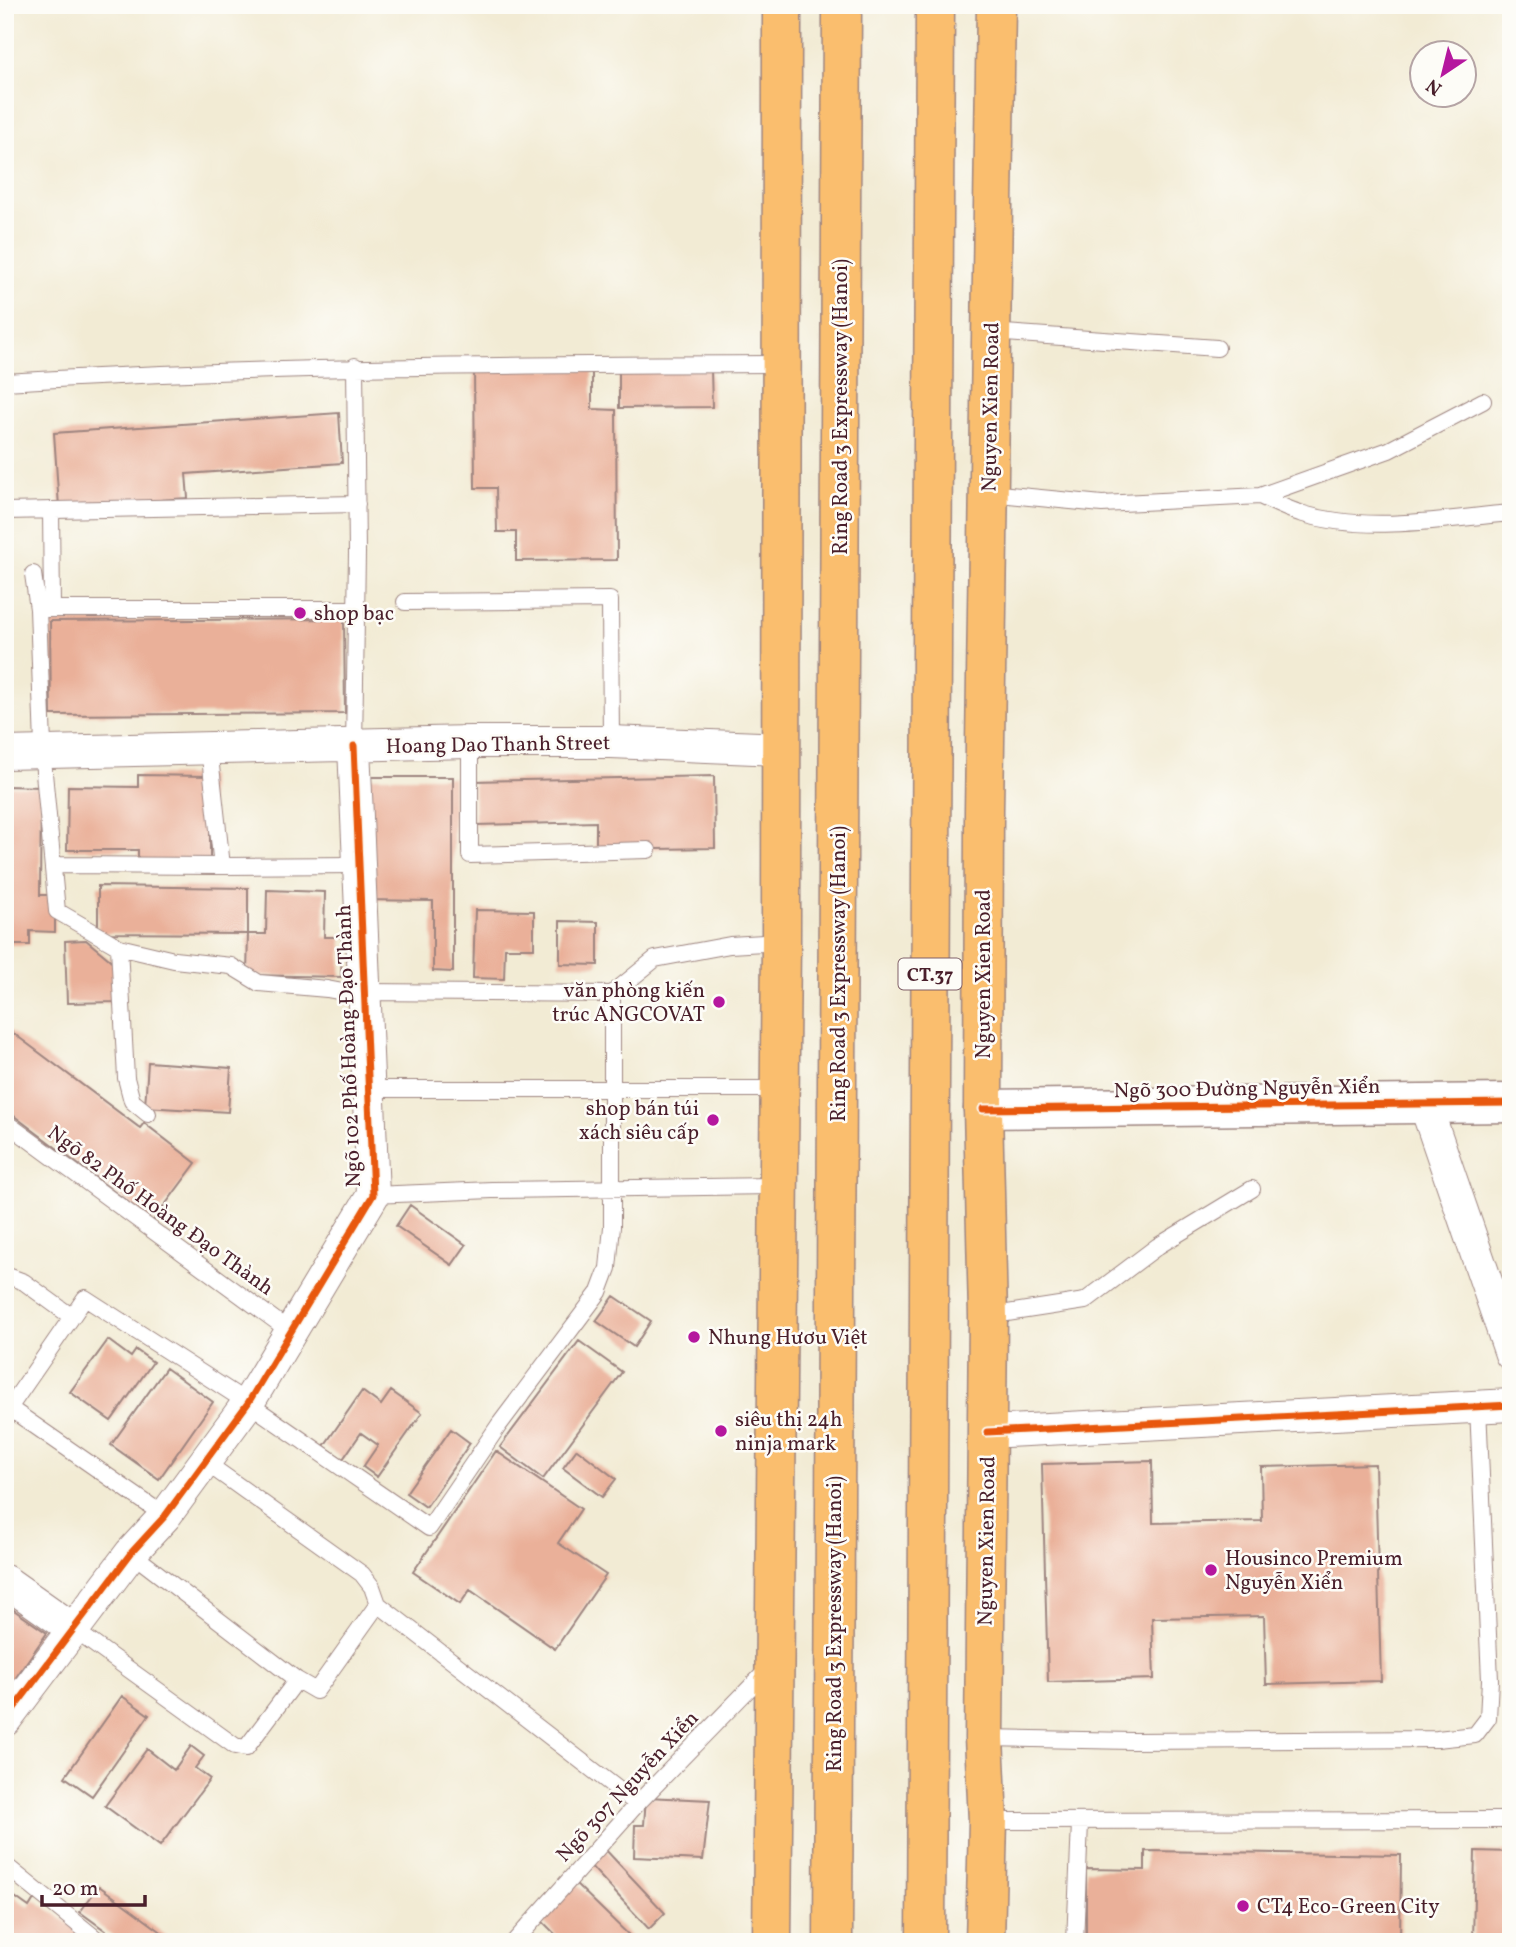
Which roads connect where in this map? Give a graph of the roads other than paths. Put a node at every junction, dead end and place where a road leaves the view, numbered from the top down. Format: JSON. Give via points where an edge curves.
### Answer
{"nodes":[{"id":1,"x":782,"y":5,"type":"edge"},
{"id":2,"x":842,"y":5,"type":"edge"},
{"id":3,"x":935,"y":5,"type":"edge"},
{"id":4,"x":950,"y":5,"type":"edge"},
{"id":5,"x":996,"y":5,"type":"edge"},
{"id":6,"x":991,"y":332,"type":"junction"},
{"id":7,"x":1217,"y":348,"type":"dead end"},
{"id":8,"x":782,"y":365,"type":"junction"},
{"id":9,"x":355,"y":366,"type":"junction"},
{"id":10,"x":5,"y":383,"type":"edge"},
{"id":11,"x":1483,"y":401,"type":"dead end"},
{"id":12,"x":989,"y":493,"type":"junction"},
{"id":13,"x":1260,"y":496,"type":"junction"},
{"id":14,"x":358,"y":504,"type":"junction"},
{"id":15,"x":51,"y":510,"type":"junction"},
{"id":16,"x":5,"y":511,"type":"edge"},
{"id":17,"x":1511,"y":513,"type":"edge"},
{"id":18,"x":33,"y":574,"type":"dead end"},
{"id":19,"x":405,"y":602,"type":"dead end"},
{"id":20,"x":45,"y":608,"type":"junction"},
{"id":21,"x":356,"y":609,"type":"junction"},
{"id":22,"x":611,"y":742,"type":"junction"},
{"id":23,"x":470,"y":743,"type":"junction"},
{"id":24,"x":354,"y":746,"type":"junction"},
{"id":25,"x":209,"y":748,"type":"junction"},
{"id":26,"x":781,"y":749,"type":"junction"},
{"id":27,"x":43,"y":752,"type":"junction"},
{"id":28,"x":5,"y":753,"type":"edge"},
{"id":29,"x":648,"y":850,"type":"dead end"},
{"id":30,"x":53,"y":865,"type":"junction"},
{"id":31,"x":358,"y":865,"type":"junction"},
{"id":32,"x":222,"y":866,"type":"junction"},
{"id":33,"x":781,"y":942,"type":"junction"},
{"id":34,"x":119,"y":947,"type":"junction"},
{"id":35,"x":364,"y":994,"type":"junction"},
{"id":36,"x":612,"y":994,"type":"junction"},
{"id":37,"x":369,"y":1089,"type":"junction"},
{"id":38,"x":612,"y":1089,"type":"junction"},
{"id":39,"x":780,"y":1089,"type":"junction"},
{"id":40,"x":1511,"y":1103,"type":"edge"},
{"id":41,"x":1425,"y":1104,"type":"junction"},
{"id":42,"x":983,"y":1109,"type":"junction"},
{"id":43,"x":148,"y":1114,"type":"dead end"},
{"id":44,"x":5,"y":1122,"type":"edge"},
{"id":45,"x":779,"y":1186,"type":"junction"},
{"id":46,"x":612,"y":1188,"type":"junction"},
{"id":47,"x":1252,"y":1189,"type":"dead end"},
{"id":48,"x":373,"y":1195,"type":"junction"},
{"id":49,"x":5,"y":1275,"type":"edge"},
{"id":50,"x":988,"y":1316,"type":"junction"},
{"id":51,"x":72,"y":1317,"type":"junction"},
{"id":52,"x":291,"y":1332,"type":"junction"},
{"id":53,"x":1511,"y":1354,"type":"edge"},
{"id":54,"x":248,"y":1403,"type":"junction"},
{"id":55,"x":1511,"y":1405,"type":"edge"},
{"id":56,"x":1478,"y":1407,"type":"junction"},
{"id":57,"x":7,"y":1409,"type":"edge"},
{"id":58,"x":987,"y":1432,"type":"junction"},
{"id":59,"x":205,"y":1462,"type":"junction"},
{"id":60,"x":165,"y":1516,"type":"junction"},
{"id":61,"x":131,"y":1553,"type":"junction"},
{"id":62,"x":5,"y":1581,"type":"edge"},
{"id":63,"x":378,"y":1605,"type":"junction"},
{"id":64,"x":73,"y":1629,"type":"junction"},
{"id":65,"x":774,"y":1663,"type":"junction"},
{"id":66,"x":297,"y":1680,"type":"junction"},
{"id":67,"x":5,"y":1720,"type":"edge"},
{"id":68,"x":984,"y":1738,"type":"junction"},
{"id":69,"x":637,"y":1804,"type":"junction"},
{"id":70,"x":1511,"y":1820,"type":"edge"},
{"id":71,"x":988,"y":1821,"type":"junction"},
{"id":72,"x":1080,"y":1823,"type":"junction"},
{"id":73,"x":5,"y":1865,"type":"edge"},
{"id":74,"x":100,"y":1942,"type":"edge"},
{"id":75,"x":514,"y":1942,"type":"edge"},
{"id":76,"x":772,"y":1942,"type":"edge"},
{"id":77,"x":833,"y":1942,"type":"edge"},
{"id":78,"x":926,"y":1942,"type":"edge"},
{"id":79,"x":939,"y":1942,"type":"edge"},
{"id":80,"x":985,"y":1942,"type":"edge"},
{"id":81,"x":1074,"y":1942,"type":"edge"}],
"edges":[{"from":1,"to":8,"type":"main road"},
{"from":2,"to":77,"type":"main road","name":"Ring Road 3 Expressway (Hanoi)"},
{"from":3,"to":78,"type":"main road","number":"CT.37"},
{"from":4,"to":79,"type":"main road","name":"Nguyen Xien Road","via":[[942,467]]},
{"from":5,"to":6,"type":"main road","name":"Nguyen Xien Road"},
{"from":6,"to":7,"type":"lane"},
{"from":6,"to":12,"type":"main road","name":"Nguyen Xien Road"},
{"from":8,"to":9,"type":"lane"},
{"from":8,"to":26,"type":"main road"},
{"from":9,"to":10,"type":"lane"},
{"from":9,"to":14,"type":"lane"},
{"from":11,"to":13,"type":"lane","via":[[1389,450]]},
{"from":12,"to":13,"type":"lane","via":[[1102,504]]},
{"from":12,"to":42,"type":"main road","name":"Nguyen Xien Road"},
{"from":13,"to":17,"type":"lane","via":[[1299,513],[1335,521],[1381,524]]},
{"from":14,"to":15,"type":"lane"},
{"from":14,"to":21,"type":"lane"},
{"from":15,"to":16,"type":"lane"},
{"from":15,"to":20,"type":"lane"},
{"from":18,"to":20,"type":"lane"},
{"from":19,"to":22,"type":"lane","via":[[610,600]]},
{"from":20,"to":21,"type":"lane"},
{"from":20,"to":27,"type":"lane"},
{"from":21,"to":24,"type":"lane"},
{"from":22,"to":23,"type":"street","name":"Hoang Dao Thanh Street"},
{"from":22,"to":26,"type":"street","name":"Hoang Dao Thanh Street"},
{"from":23,"to":24,"type":"street","name":"Hoang Dao Thanh Street"},
{"from":23,"to":29,"type":"lane","via":[[470,855]]},
{"from":24,"to":25,"type":"street","name":"Hoang Dao Thanh Street"},
{"from":24,"to":31,"type":"street","name":"Ngõ 102 Phố Hoàng Đạo Thành"},
{"from":25,"to":27,"type":"street","name":"Hoang Dao Thanh Street"},
{"from":25,"to":32,"type":"lane"},
{"from":26,"to":33,"type":"main road"},
{"from":27,"to":28,"type":"street","name":"Hoang Dao Thanh Street"},
{"from":27,"to":30,"type":"lane"},
{"from":30,"to":32,"type":"lane"},
{"from":30,"to":34,"type":"lane","via":[[57,911]]},
{"from":31,"to":32,"type":"lane"},
{"from":31,"to":35,"type":"street","name":"Ngõ 102 Phố Hoàng Đạo Thành"},
{"from":33,"to":36,"type":"lane","via":[[730,945],[654,959]]},
{"from":33,"to":39,"type":"main road"},
{"from":34,"to":35,"type":"lane","via":[[174,960],[231,966],[259,983]]},
{"from":34,"to":43,"type":"lane","via":[[126,1078],[132,1101]]},
{"from":35,"to":36,"type":"lane"},
{"from":35,"to":37,"type":"street","name":"Ngõ 102 Phố Hoàng Đạo Thành"},
{"from":36,"to":38,"type":"lane"},
{"from":37,"to":38,"type":"lane"},
{"from":37,"to":48,"type":"street","name":"Ngõ 102 Phố Hoàng Đạo Thành"},
{"from":38,"to":39,"type":"lane"},
{"from":38,"to":46,"type":"lane"},
{"from":39,"to":45,"type":"main road"},
{"from":40,"to":41,"type":"street","name":"Ngõ 300 Đường Nguyễn Xiển"},
{"from":41,"to":42,"type":"street","name":"Ngõ 300 Đường Nguyễn Xiển"},
{"from":41,"to":53,"type":"street"},
{"from":42,"to":50,"type":"main road","name":"Nguyen Xien Road"},
{"from":44,"to":52,"type":"lane","name":"Ngõ 82 Phố Hoàng Đạo Thành"},
{"from":45,"to":46,"type":"lane"},
{"from":45,"to":65,"type":"main road"},
{"from":46,"to":48,"type":"lane"},
{"from":46,"to":54,"type":"lane","via":[[611,1245],[599,1292],[429,1528]]},
{"from":47,"to":50,"type":"lane","via":[[1158,1246],[1085,1301]]},
{"from":48,"to":52,"type":"street","name":"Ngõ 102 Phố Hoàng Đạo Thành"},
{"from":49,"to":51,"type":"lane","via":[[24,1282]]},
{"from":50,"to":58,"type":"main road","name":"Nguyen Xien Road"},
{"from":51,"to":54,"type":"lane","via":[[85,1298]]},
{"from":51,"to":57,"type":"lane"},
{"from":52,"to":54,"type":"street","name":"Ngõ 102 Phố Hoàng Đạo Thành"},
{"from":54,"to":59,"type":"street","name":"Ngõ 102 Phố Hoàng Đạo Thành"},
{"from":55,"to":56,"type":"street"},
{"from":56,"to":58,"type":"street"},
{"from":56,"to":68,"type":"lane","via":[[1490,1680],[1488,1718],[1475,1735],[1132,1741]]},
{"from":57,"to":60,"type":"lane"},
{"from":58,"to":68,"type":"main road","name":"Nguyen Xien Road"},
{"from":59,"to":60,"type":"street","name":"Ngõ 102 Phố Hoàng Đạo Thành"},
{"from":59,"to":63,"type":"lane","via":[[362,1574]]},
{"from":60,"to":61,"type":"street","name":"Ngõ 102 Phố Hoàng Đạo Thành"},
{"from":61,"to":64,"type":"street","name":"Ngõ 102 Phố Hoàng Đạo Thành"},
{"from":61,"to":66,"type":"lane"},
{"from":62,"to":64,"type":"street"},
{"from":63,"to":66,"type":"lane","via":[[320,1688],[312,1690]]},
{"from":63,"to":69,"type":"lane"},
{"from":64,"to":66,"type":"lane","via":[[235,1746],[246,1748]]},
{"from":64,"to":67,"type":"street","name":"Ngõ 102 Phố Hoàng Đạo Thành"},
{"from":65,"to":69,"type":"lane","name":"Ngõ 307 Nguyễn Xiển"},
{"from":65,"to":76,"type":"main road"},
{"from":68,"to":71,"type":"main road","name":"Nguyen Xien Road"},
{"from":69,"to":75,"type":"lane","name":"Ngõ 307 Nguyễn Xiển"},
{"from":70,"to":72,"type":"lane"},
{"from":71,"to":72,"type":"lane"},
{"from":71,"to":80,"type":"main road","name":"Nguyen Xien Road"},
{"from":72,"to":81,"type":"lane"},
{"from":73,"to":74,"type":"lane"}]}
